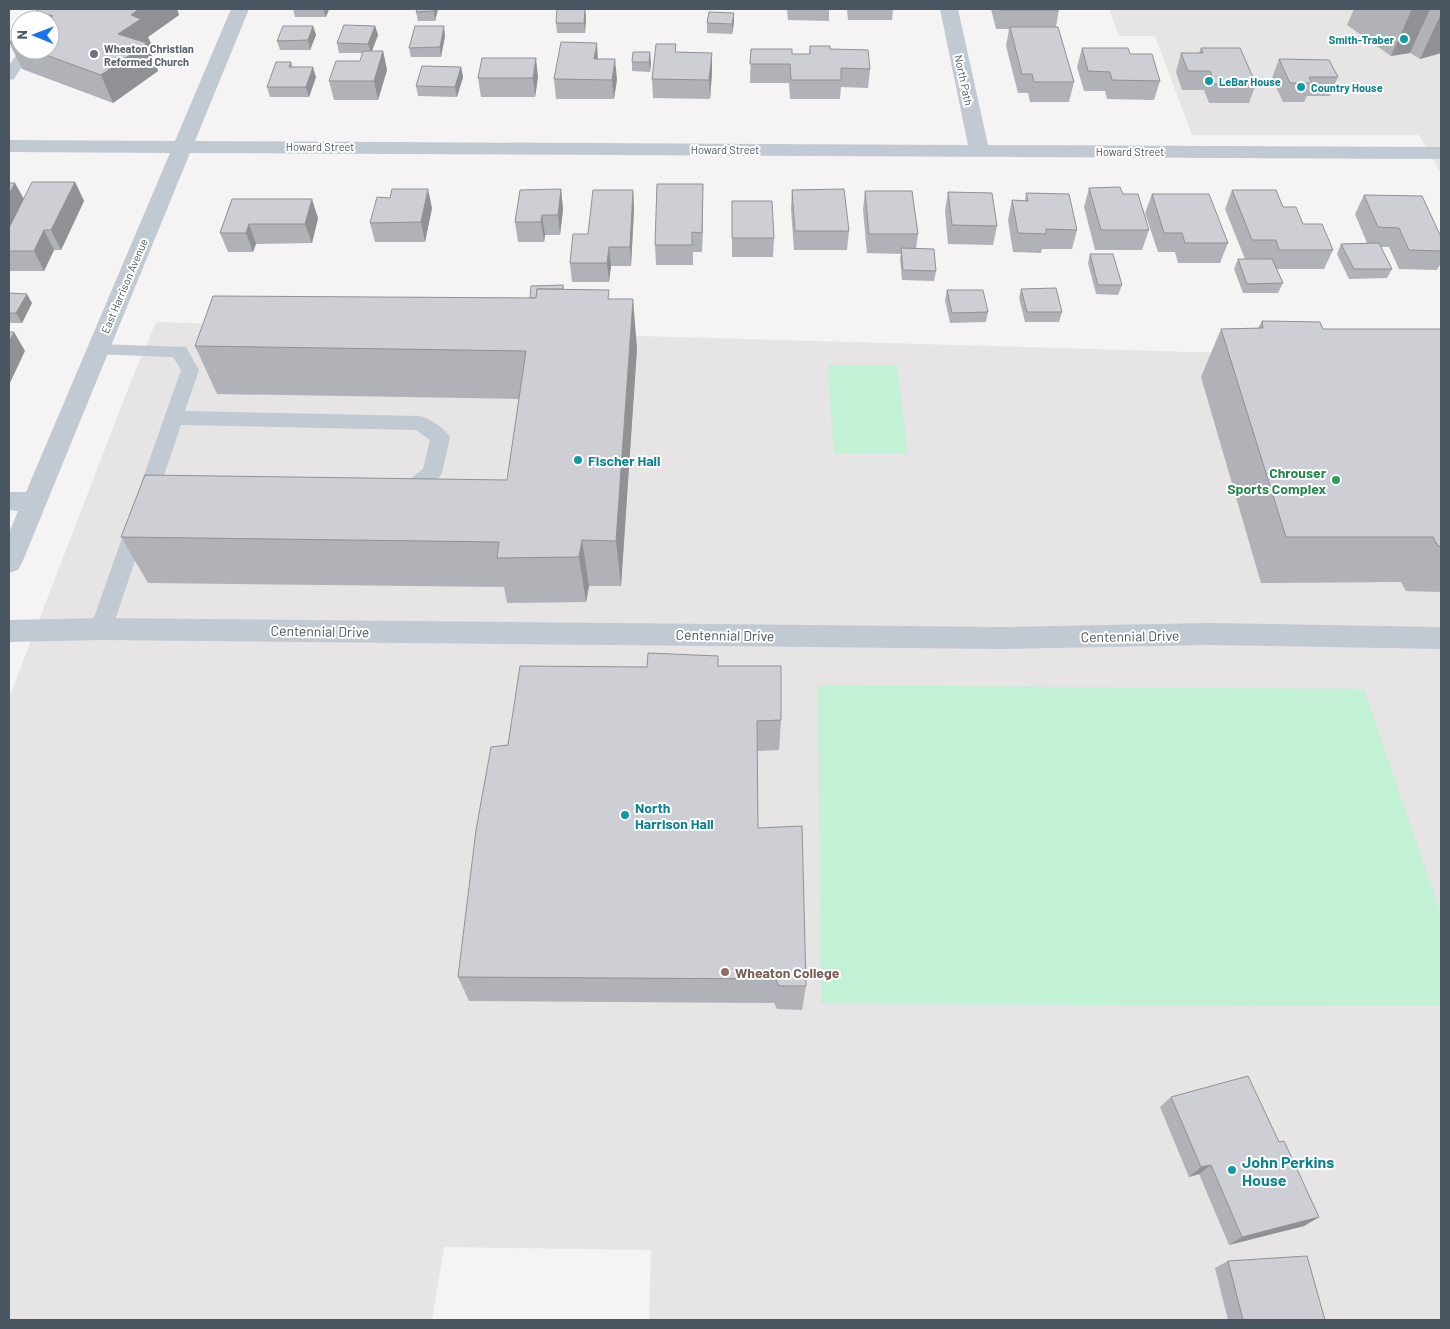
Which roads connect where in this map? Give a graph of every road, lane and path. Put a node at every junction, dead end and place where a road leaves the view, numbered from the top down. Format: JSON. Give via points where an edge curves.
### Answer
{"nodes":[{"id":1,"x":240,"y":9,"type":"edge"},
{"id":2,"x":949,"y":9,"type":"edge"},
{"id":3,"x":19,"y":60,"type":"edge"},
{"id":4,"x":9,"y":76,"type":"edge"},
{"id":5,"x":9,"y":146,"type":"edge"},
{"id":6,"x":182,"y":148,"type":"junction"},
{"id":7,"x":979,"y":150,"type":"junction"},
{"id":8,"x":1441,"y":153,"type":"edge"},
{"id":9,"x":98,"y":350,"type":"junction"},
{"id":10,"x":173,"y":418,"type":"junction"},
{"id":11,"x":380,"y":491,"type":"edge"},
{"id":12,"x":9,"y":501,"type":"edge"},
{"id":13,"x":34,"y":502,"type":"junction"},
{"id":14,"x":9,"y":563,"type":"edge"},
{"id":15,"x":101,"y":629,"type":"junction"},
{"id":16,"x":9,"y":631,"type":"edge"},
{"id":17,"x":1441,"y":638,"type":"edge"}],
"edges":[{"from":1,"to":6,"type":"street","name":"East Harrison Avenue"},
{"from":2,"to":7,"type":"street","name":"North Path"},
{"from":3,"to":4,"type":"lane"},
{"from":5,"to":6,"type":"street","name":"Howard Street"},
{"from":6,"to":7,"type":"street","name":"Howard Street"},
{"from":6,"to":9,"type":"street","name":"East Harrison Avenue"},
{"from":7,"to":8,"type":"street","name":"Howard Street"},
{"from":9,"to":10,"type":"lane","via":[[179,351],[190,370]]},
{"from":9,"to":13,"type":"street","name":"East Harrison Avenue"},
{"from":10,"to":11,"type":"lane","via":[[420,423],[440,437],[432,473],[409,491]]},
{"from":10,"to":15,"type":"lane","via":[[158,488]]},
{"from":12,"to":13,"type":"street"},
{"from":13,"to":14,"type":"street","name":"East Harrison Avenue"},
{"from":15,"to":16,"type":"street","name":"Centennial Drive"},
{"from":15,"to":17,"type":"street","name":"Centennial Drive","via":[[1002,638],[1209,634]]}]}
